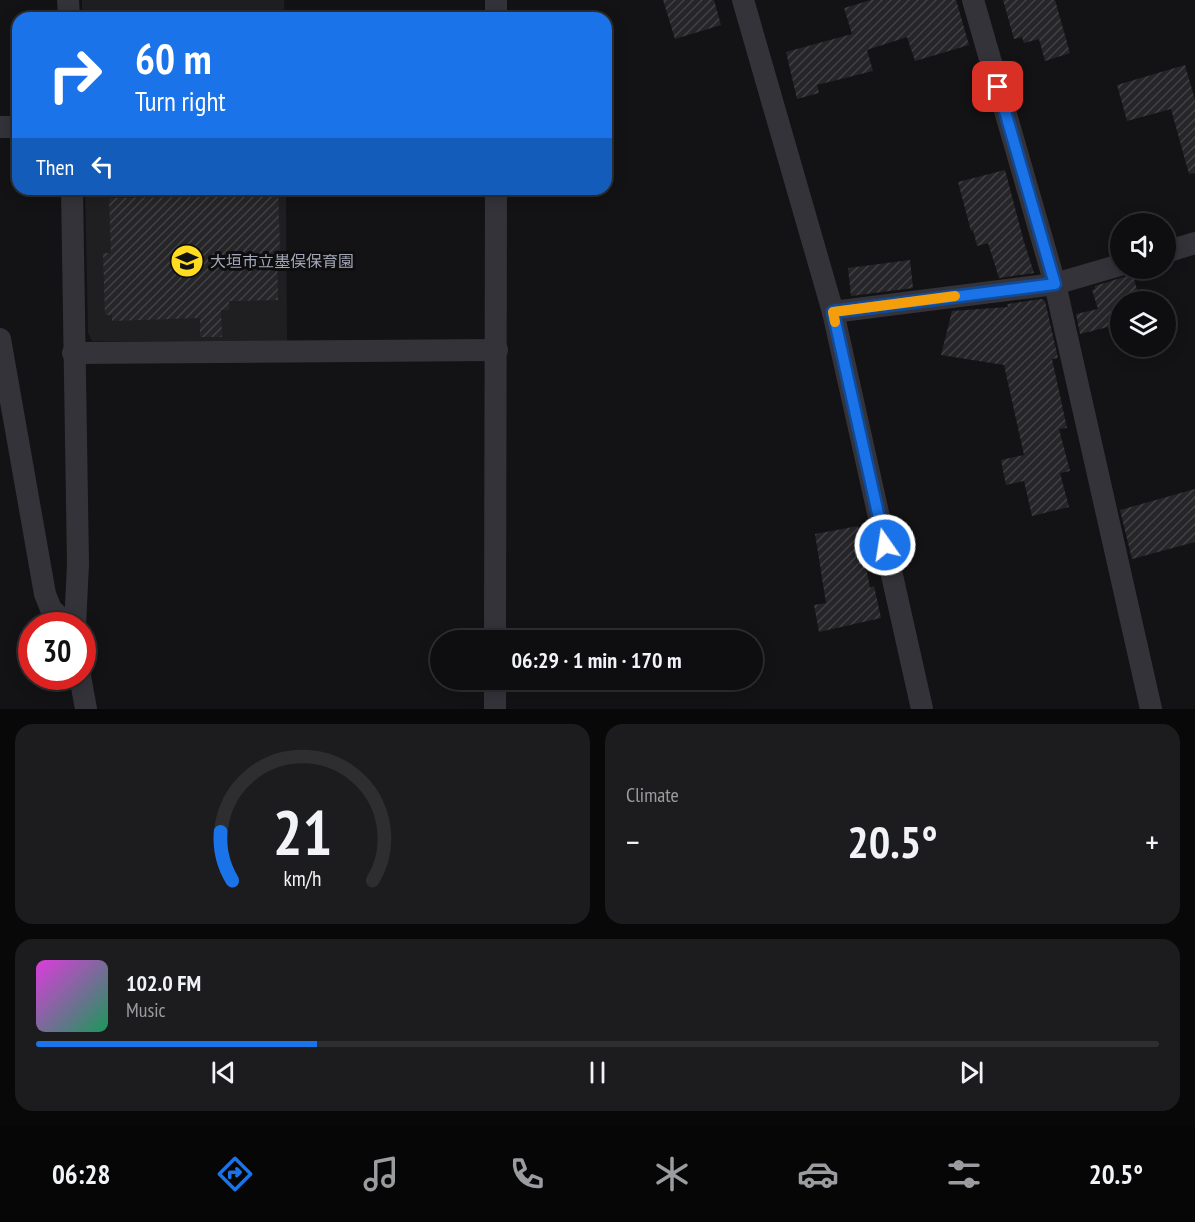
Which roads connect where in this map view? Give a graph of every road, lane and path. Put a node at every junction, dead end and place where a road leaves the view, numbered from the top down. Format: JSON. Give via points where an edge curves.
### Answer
{"nodes":[{"id":1,"x":743,"y":0,"type":"edge"},
{"id":2,"x":973,"y":0,"type":"edge"},
{"id":3,"x":72,"y":195,"type":"edge"},
{"id":4,"x":496,"y":195,"type":"edge"},
{"id":5,"x":1195,"y":243,"type":"edge"},
{"id":6,"x":1176,"y":249,"type":"edge"},
{"id":7,"x":1110,"y":268,"type":"edge"},
{"id":8,"x":1055,"y":284,"type":"junction"},
{"id":9,"x":833,"y":312,"type":"junction"},
{"id":10,"x":0,"y":339,"type":"edge"},
{"id":11,"x":496,"y":350,"type":"junction"},
{"id":12,"x":73,"y":353,"type":"junction"},
{"id":13,"x":54,"y":612,"type":"edge"},
{"id":14,"x":76,"y":612,"type":"edge"},
{"id":15,"x":495,"y":630,"type":"edge"},
{"id":16,"x":83,"y":690,"type":"edge"},
{"id":17,"x":495,"y":690,"type":"edge"},
{"id":18,"x":86,"y":709,"type":"edge"},
{"id":19,"x":495,"y":709,"type":"edge"},
{"id":20,"x":922,"y":709,"type":"edge"},
{"id":21,"x":1151,"y":709,"type":"edge"}],
"edges":[{"from":1,"to":9,"type":"street"},
{"from":2,"to":8,"type":"street"},
{"from":3,"to":12,"type":"street"},
{"from":4,"to":11,"type":"street"},
{"from":5,"to":6,"type":"street"},
{"from":7,"to":8,"type":"street"},
{"from":8,"to":9,"type":"street"},
{"from":8,"to":21,"type":"street"},
{"from":9,"to":20,"type":"street"},
{"from":10,"to":13,"type":"street","via":[[45,594]]},
{"from":11,"to":12,"type":"street"},
{"from":11,"to":15,"type":"street"},
{"from":12,"to":14,"type":"street"},
{"from":16,"to":18,"type":"street"},
{"from":17,"to":19,"type":"street"}]}
